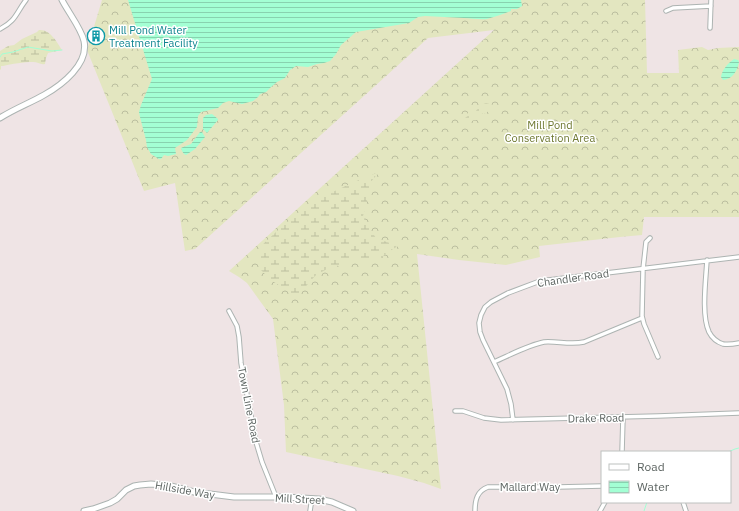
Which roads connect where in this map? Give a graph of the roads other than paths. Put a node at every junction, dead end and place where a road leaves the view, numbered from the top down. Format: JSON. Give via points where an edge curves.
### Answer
{"nodes":[{"id":1,"x":26,"y":0,"type":"edge"},
{"id":2,"x":62,"y":0,"type":"edge"},
{"id":3,"x":711,"y":0,"type":"edge"},
{"id":4,"x":711,"y":6,"type":"junction"},
{"id":5,"x":666,"y":11,"type":"dead end"},
{"id":6,"x":710,"y":28,"type":"dead end"},
{"id":7,"x":0,"y":29,"type":"edge"},
{"id":8,"x":0,"y":118,"type":"edge"},
{"id":9,"x":650,"y":238,"type":"dead end"},
{"id":10,"x":739,"y":257,"type":"edge"},
{"id":11,"x":707,"y":260,"type":"junction"},
{"id":12,"x":643,"y":268,"type":"junction"},
{"id":13,"x":229,"y":311,"type":"dead end"},
{"id":14,"x":642,"y":318,"type":"junction"},
{"id":15,"x":739,"y":343,"type":"edge"},
{"id":16,"x":658,"y":357,"type":"dead end"},
{"id":17,"x":494,"y":362,"type":"junction"},
{"id":18,"x":454,"y":411,"type":"dead end"},
{"id":19,"x":739,"y":413,"type":"edge"},
{"id":20,"x":623,"y":417,"type":"junction"},
{"id":21,"x":513,"y":420,"type":"junction"},
{"id":22,"x":622,"y":451,"type":"edge"},
{"id":23,"x":601,"y":486,"type":"edge"},
{"id":24,"x":268,"y":497,"type":"joint"},
{"id":25,"x":276,"y":497,"type":"junction"},
{"id":26,"x":312,"y":498,"type":"junction"},
{"id":27,"x":84,"y":511,"type":"edge"},
{"id":28,"x":310,"y":511,"type":"edge"},
{"id":29,"x":353,"y":511,"type":"edge"},
{"id":30,"x":475,"y":511,"type":"edge"}],
"edges":[{"from":1,"to":7,"type":"street","via":[[13,20]]},
{"from":2,"to":8,"type":"street","via":[[84,42],[78,66],[45,95]]},
{"from":3,"to":4,"type":"street"},
{"from":4,"to":5,"type":"street","via":[[673,8]]},
{"from":4,"to":6,"type":"street"},
{"from":9,"to":12,"type":"street","via":[[646,242]]},
{"from":10,"to":11,"type":"street","name":"Chandler Road"},
{"from":11,"to":12,"type":"street","name":"Chandler Road"},
{"from":11,"to":15,"type":"street","via":[[705,305],[709,332],[721,343]]},
{"from":12,"to":14,"type":"street"},
{"from":12,"to":17,"type":"street","name":"Chandler Road","via":[[540,281],[489,303],[483,310],[479,326]]},
{"from":13,"to":25,"type":"street","name":"Town Line Road","via":[[237,326],[241,363],[256,442]]},
{"from":14,"to":16,"type":"street"},
{"from":14,"to":17,"type":"street","via":[[584,342],[538,343]]},
{"from":17,"to":21,"type":"street","name":"Chandler Road","via":[[507,390]]},
{"from":18,"to":21,"type":"street","name":"Drake Road","via":[[463,411],[489,419]]},
{"from":19,"to":20,"type":"street","name":"Drake Road"},
{"from":20,"to":21,"type":"street","name":"Drake Road"},
{"from":20,"to":22,"type":"street"},
{"from":23,"to":30,"type":"street","name":"Mallard Way","via":[[488,487],[478,495]]},
{"from":24,"to":25,"type":"street","name":"Mill Street"},
{"from":24,"to":27,"type":"street","name":"Hillside Way","via":[[212,495],[166,485],[147,484],[134,486],[110,503]]},
{"from":25,"to":26,"type":"street","name":"Mill Street"},
{"from":26,"to":28,"type":"street"},
{"from":26,"to":29,"type":"street","name":"Mill Street","via":[[328,500]]}]}
